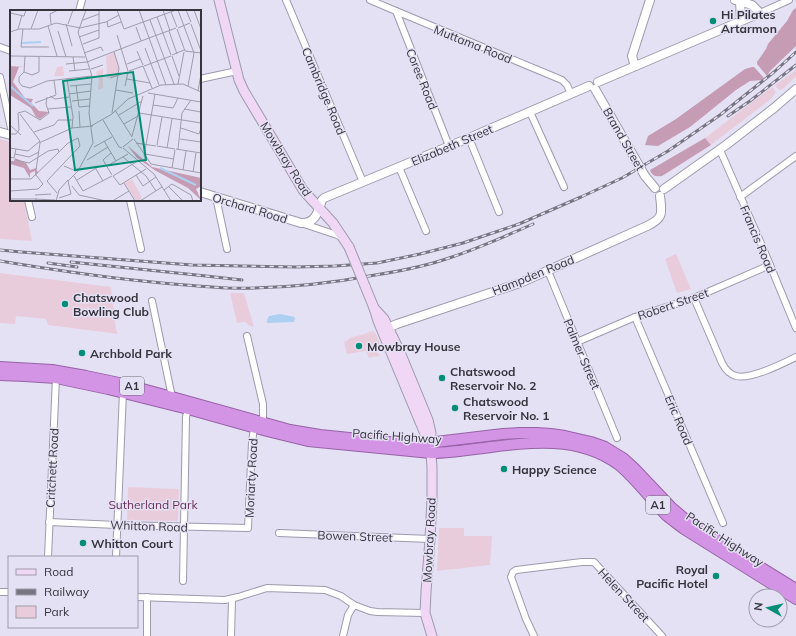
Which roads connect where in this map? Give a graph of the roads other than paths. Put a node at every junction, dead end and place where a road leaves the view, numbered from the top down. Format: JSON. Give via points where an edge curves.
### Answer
{"nodes":[{"id":1,"x":82,"y":0,"type":"edge"},
{"id":2,"x":219,"y":0,"type":"edge"},
{"id":3,"x":286,"y":0,"type":"edge"},
{"id":4,"x":372,"y":0,"type":"edge"},
{"id":5,"x":650,"y":0,"type":"edge"},
{"id":6,"x":789,"y":0,"type":"edge"},
{"id":7,"x":741,"y":1,"type":"edge"},
{"id":8,"x":79,"y":10,"type":"edge"},
{"id":9,"x":396,"y":12,"type":"junction"},
{"id":10,"x":760,"y":13,"type":"junction"},
{"id":11,"x":741,"y":20,"type":"junction"},
{"id":12,"x":0,"y":47,"type":"edge"},
{"id":13,"x":10,"y":51,"type":"edge"},
{"id":14,"x":635,"y":66,"type":"junction"},
{"id":15,"x":237,"y":71,"type":"junction"},
{"id":16,"x":0,"y":77,"type":"edge"},
{"id":17,"x":201,"y":79,"type":"edge"},
{"id":18,"x":594,"y":86,"type":"junction"},
{"id":19,"x":796,"y":89,"type":"edge"},
{"id":20,"x":571,"y":94,"type":"junction"},
{"id":21,"x":530,"y":112,"type":"junction"},
{"id":22,"x":10,"y":123,"type":"edge"},
{"id":23,"x":0,"y":132,"type":"edge"},
{"id":24,"x":10,"y":136,"type":"edge"},
{"id":25,"x":469,"y":138,"type":"junction"},
{"id":26,"x":449,"y":146,"type":"junction"},
{"id":27,"x":720,"y":150,"type":"junction"},
{"id":28,"x":796,"y":156,"type":"edge"},
{"id":29,"x":399,"y":167,"type":"junction"},
{"id":30,"x":363,"y":182,"type":"junction"},
{"id":31,"x":564,"y":187,"type":"dead end"},
{"id":32,"x":660,"y":191,"type":"junction"},
{"id":33,"x":201,"y":192,"type":"edge"},
{"id":34,"x":216,"y":197,"type":"junction"},
{"id":35,"x":740,"y":197,"type":"junction"},
{"id":36,"x":28,"y":201,"type":"edge"},
{"id":37,"x":130,"y":201,"type":"edge"},
{"id":38,"x":319,"y":207,"type":"junction"},
{"id":39,"x":499,"y":212,"type":"dead end"},
{"id":40,"x":32,"y":217,"type":"dead end"},
{"id":41,"x":301,"y":223,"type":"junction"},
{"id":42,"x":426,"y":230,"type":"dead end"},
{"id":43,"x":347,"y":244,"type":"junction"},
{"id":44,"x":141,"y":249,"type":"dead end"},
{"id":45,"x":227,"y":249,"type":"dead end"},
{"id":46,"x":770,"y":265,"type":"junction"},
{"id":47,"x":548,"y":271,"type":"junction"},
{"id":48,"x":694,"y":298,"type":"junction"},
{"id":49,"x":152,"y":301,"type":"dead end"},
{"id":50,"x":635,"y":317,"type":"junction"},
{"id":51,"x":796,"y":328,"type":"edge"},
{"id":52,"x":385,"y":329,"type":"junction"},
{"id":53,"x":247,"y":336,"type":"dead end"},
{"id":54,"x":576,"y":342,"type":"junction"},
{"id":55,"x":796,"y":358,"type":"edge"},
{"id":56,"x":0,"y":367,"type":"edge"},
{"id":57,"x":0,"y":375,"type":"edge"},
{"id":58,"x":56,"y":378,"type":"junction"},
{"id":59,"x":123,"y":392,"type":"junction"},
{"id":60,"x":172,"y":397,"type":"junction"},
{"id":61,"x":188,"y":409,"type":"junction"},
{"id":62,"x":258,"y":424,"type":"junction"},
{"id":63,"x":617,"y":438,"type":"dead end"},
{"id":64,"x":430,"y":448,"type":"junction"},
{"id":65,"x":49,"y":522,"type":"junction"},
{"id":66,"x":723,"y":523,"type":"dead end"},
{"id":67,"x":117,"y":525,"type":"junction"},
{"id":68,"x":184,"y":527,"type":"junction"},
{"id":69,"x":248,"y":528,"type":"joint"},
{"id":70,"x":279,"y":533,"type":"dead end"},
{"id":71,"x":430,"y":539,"type":"junction"},
{"id":72,"x":48,"y":556,"type":"edge"},
{"id":73,"x":116,"y":556,"type":"edge"},
{"id":74,"x":182,"y":581,"type":"dead end"},
{"id":75,"x":796,"y":589,"type":"edge"},
{"id":76,"x":138,"y":597,"type":"edge"},
{"id":77,"x":148,"y":597,"type":"junction"},
{"id":78,"x":232,"y":599,"type":"junction"},
{"id":79,"x":796,"y":600,"type":"edge"},
{"id":80,"x":354,"y":605,"type":"junction"},
{"id":81,"x":425,"y":613,"type":"junction"},
{"id":82,"x":147,"y":636,"type":"edge"},
{"id":83,"x":231,"y":636,"type":"edge"},
{"id":84,"x":343,"y":636,"type":"edge"},
{"id":85,"x":432,"y":636,"type":"edge"},
{"id":86,"x":534,"y":636,"type":"edge"},
{"id":87,"x":662,"y":636,"type":"edge"}],
"edges":[{"from":1,"to":8,"type":"street"},
{"from":2,"to":15,"type":"main road","name":"Mowbray Road"},
{"from":3,"to":30,"type":"street","name":"Cambridge Road"},
{"from":4,"to":9,"type":"street","name":"Muttama Road"},
{"from":5,"to":14,"type":"street","via":[[632,56]]},
{"from":6,"to":10,"type":"street","name":"Elizabeth Street"},
{"from":7,"to":10,"type":"street"},
{"from":7,"to":11,"type":"street"},
{"from":9,"to":20,"type":"street","name":"Muttama Road","via":[[562,80]]},
{"from":9,"to":26,"type":"street","name":"Coree Road"},
{"from":10,"to":11,"type":"street","name":"Elizabeth Street"},
{"from":11,"to":14,"type":"street","name":"Elizabeth Street"},
{"from":12,"to":13,"type":"street"},
{"from":14,"to":18,"type":"street","name":"Elizabeth Street"},
{"from":15,"to":17,"type":"street"},
{"from":15,"to":38,"type":"main road","name":"Mowbray Road","via":[[238,80],[244,91],[303,190]]},
{"from":16,"to":22,"type":"street"},
{"from":18,"to":20,"type":"street","name":"Elizabeth Street"},
{"from":18,"to":32,"type":"street","name":"Brand Street","via":[[645,176]]},
{"from":19,"to":27,"type":"street"},
{"from":20,"to":21,"type":"street","name":"Elizabeth Street"},
{"from":21,"to":25,"type":"street","name":"Elizabeth Street"},
{"from":21,"to":31,"type":"street"},
{"from":23,"to":24,"type":"street"},
{"from":25,"to":26,"type":"street","name":"Elizabeth Street"},
{"from":25,"to":39,"type":"street"},
{"from":26,"to":29,"type":"street","name":"Elizabeth Street"},
{"from":27,"to":32,"type":"street"},
{"from":27,"to":35,"type":"street","name":"Francis Road"},
{"from":28,"to":35,"type":"street"},
{"from":29,"to":30,"type":"street","name":"Elizabeth Street"},
{"from":29,"to":42,"type":"street"},
{"from":30,"to":38,"type":"street","name":"Elizabeth Street","via":[[324,198]]},
{"from":32,"to":47,"type":"street","name":"Hampden Road","via":[[661,214],[656,221]]},
{"from":33,"to":34,"type":"street","name":"Orchard Road"},
{"from":34,"to":41,"type":"street","name":"Orchard Road"},
{"from":34,"to":45,"type":"street"},
{"from":35,"to":46,"type":"street","name":"Francis Road"},
{"from":36,"to":40,"type":"street"},
{"from":37,"to":44,"type":"street"},
{"from":38,"to":41,"type":"street","name":"Orchard Road","via":[[313,220]]},
{"from":38,"to":43,"type":"main road","name":"Mowbray Road"},
{"from":41,"to":43,"type":"street","name":"Orchard Road","via":[[337,235]]},
{"from":43,"to":52,"type":"main road","name":"Mowbray Road","bridge":true,"via":[[374,308],[384,319]]},
{"from":46,"to":48,"type":"street","name":"Robert Street"},
{"from":46,"to":51,"type":"street","name":"Francis Road"},
{"from":47,"to":52,"type":"street","name":"Hampden Road"},
{"from":47,"to":54,"type":"street","name":"Palmer Street"},
{"from":48,"to":50,"type":"street","name":"Robert Street"},
{"from":48,"to":55,"type":"street","via":[[722,363],[730,373],[742,377],[754,375]]},
{"from":49,"to":60,"type":"street"},
{"from":50,"to":54,"type":"street","name":"Robert Street"},
{"from":50,"to":66,"type":"street","name":"Eric Road"},
{"from":52,"to":64,"type":"main road","name":"Mowbray Road"},
{"from":53,"to":62,"type":"street","name":"Moriarty Road","via":[[262,404],[263,417]]},
{"from":54,"to":63,"type":"street","name":"Palmer Street"},
{"from":56,"to":60,"type":"highway","name":"Pacific Highway","number":"A1","via":[[61,371]]},
{"from":57,"to":58,"type":"highway","name":"Pacific Highway","number":"A1"},
{"from":58,"to":59,"type":"highway","name":"Pacific Highway","number":"A1"},
{"from":58,"to":65,"type":"street","name":"Critchett Road"},
{"from":59,"to":61,"type":"highway","name":"Pacific Highway","number":"A1"},
{"from":59,"to":67,"type":"street"},
{"from":60,"to":62,"type":"highway","name":"Pacific Highway","number":"A1"},
{"from":61,"to":62,"type":"highway","name":"Pacific Highway","number":"A1"},
{"from":61,"to":68,"type":"street"},
{"from":62,"to":64,"type":"highway","name":"Pacific Highway","number":"A1","via":[[288,437],[308,441]]},
{"from":62,"to":69,"type":"street","name":"Moriarty Road","via":[[252,443]]},
{"from":64,"to":71,"type":"main road","name":"Mowbray Road"},
{"from":64,"to":75,"type":"highway","name":"Pacific Highway","number":"A1","via":[[503,434],[524,433],[565,436],[598,444],[623,458],[684,519]]},
{"from":64,"to":79,"type":"highway","name":"Pacific Highway","number":"A1","via":[[444,453],[541,442],[575,446],[600,454],[623,470],[676,523]]},
{"from":65,"to":67,"type":"street","name":"Whitton Road"},
{"from":65,"to":72,"type":"street","name":"Critchett Road"},
{"from":67,"to":68,"type":"street","name":"Whitton Road"},
{"from":67,"to":73,"type":"street"},
{"from":68,"to":69,"type":"street","name":"Whitton Road"},
{"from":68,"to":74,"type":"street"},
{"from":70,"to":71,"type":"street","name":"Bowen Street"},
{"from":71,"to":81,"type":"main road","name":"Mowbray Road"},
{"from":76,"to":77,"type":"street"},
{"from":77,"to":78,"type":"street"},
{"from":77,"to":82,"type":"street"},
{"from":78,"to":80,"type":"street","via":[[267,588],[325,590],[341,596]]},
{"from":78,"to":83,"type":"street"},
{"from":80,"to":81,"type":"street","via":[[378,612]]},
{"from":80,"to":84,"type":"street","via":[[348,615]]},
{"from":81,"to":85,"type":"main road","name":"Mowbray Road"},
{"from":86,"to":87,"type":"street","name":"Helen Street","via":[[511,577],[512,572],[582,562],[594,562]]}]}
